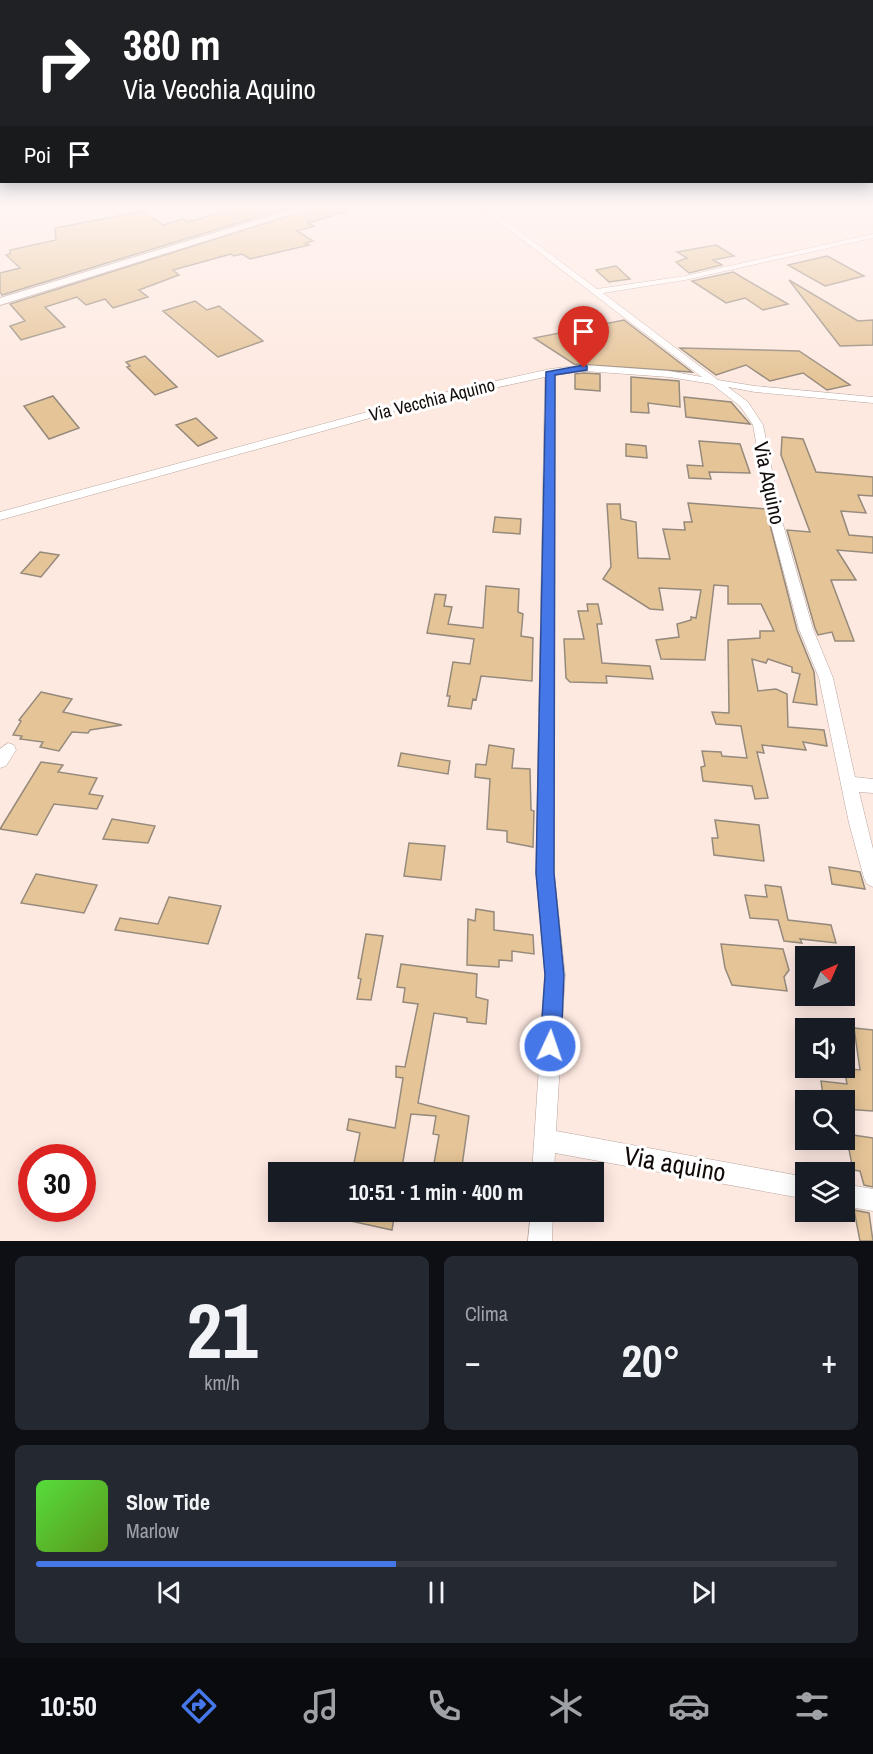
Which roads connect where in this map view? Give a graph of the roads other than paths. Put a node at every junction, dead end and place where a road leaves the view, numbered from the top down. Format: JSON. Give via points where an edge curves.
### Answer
{"nodes":[{"id":1,"x":118,"y":266,"type":"edge"},
{"id":2,"x":561,"y":266,"type":"edge"},
{"id":3,"x":742,"y":266,"type":"edge"},
{"id":4,"x":596,"y":292,"type":"junction"},
{"id":5,"x":0,"y":302,"type":"edge"},
{"id":6,"x":550,"y":372,"type":"junction"},
{"id":7,"x":715,"y":382,"type":"junction"},
{"id":8,"x":873,"y":400,"type":"edge"},
{"id":9,"x":0,"y":516,"type":"edge"},
{"id":10,"x":849,"y":784,"type":"junction"},
{"id":11,"x":873,"y":786,"type":"edge"},
{"id":12,"x":873,"y":878,"type":"edge"},
{"id":13,"x":545,"y":1140,"type":"junction"},
{"id":14,"x":544,"y":1162,"type":"edge"},
{"id":15,"x":795,"y":1186,"type":"edge"},
{"id":16,"x":855,"y":1197,"type":"edge"},
{"id":17,"x":873,"y":1200,"type":"edge"},
{"id":18,"x":541,"y":1222,"type":"edge"},
{"id":19,"x":540,"y":1241,"type":"edge"}],
"edges":[{"from":1,"to":5,"type":"main road"},
{"from":2,"to":4,"type":"street","name":"Via Aquino"},
{"from":3,"to":4,"type":"street"},
{"from":4,"to":7,"type":"street","name":"Via Aquino"},
{"from":6,"to":7,"type":"street","name":"Via Vecchia Aquino","via":[[612,369]]},
{"from":6,"to":9,"type":"street","name":"Via Vecchia Aquino","via":[[419,401]]},
{"from":6,"to":13,"type":"street","via":[[545,873],[555,975]]},
{"from":7,"to":8,"type":"street","name":"Via Vecchia Aquino"},
{"from":7,"to":10,"type":"street","name":"Via Aquino","via":[[744,404],[758,425],[776,521],[806,629],[826,678]]},
{"from":10,"to":11,"type":"street"},
{"from":10,"to":12,"type":"street","name":"Via Aquino"},
{"from":13,"to":14,"type":"street"},
{"from":13,"to":15,"type":"street","name":"Via aquino"},
{"from":16,"to":17,"type":"street"},
{"from":18,"to":19,"type":"street"}]}
